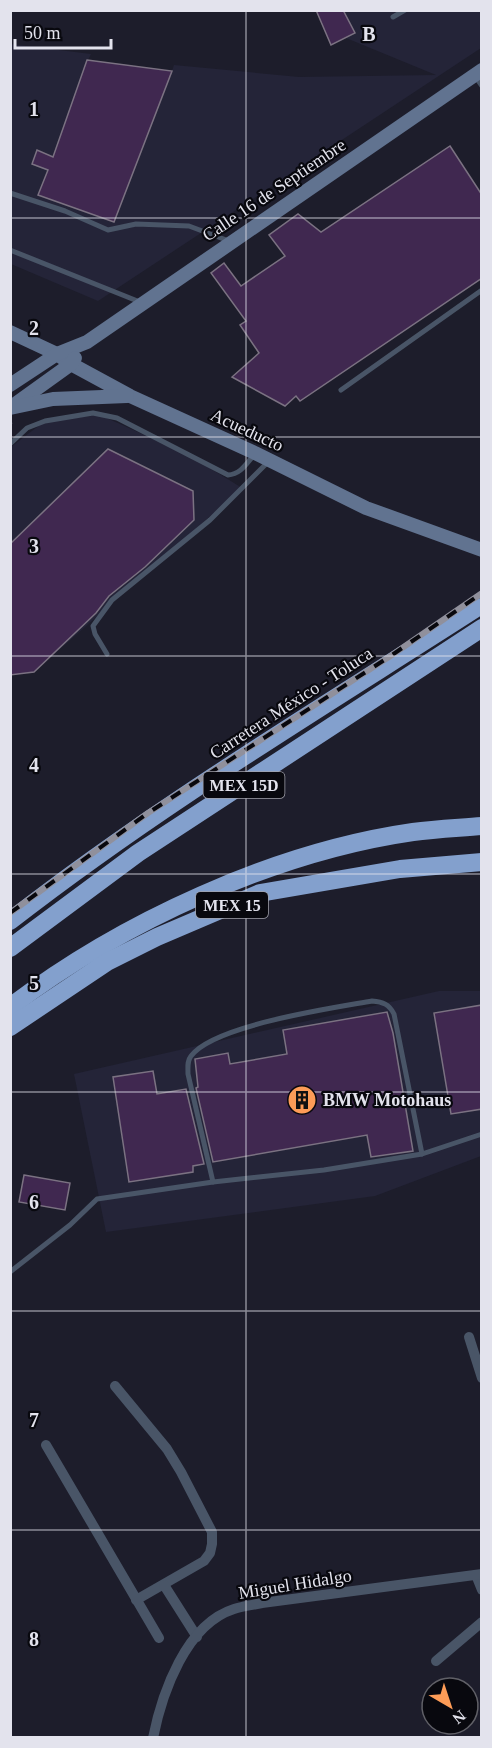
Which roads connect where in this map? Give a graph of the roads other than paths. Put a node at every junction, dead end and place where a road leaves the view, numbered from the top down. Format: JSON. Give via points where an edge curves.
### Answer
{"nodes":[{"id":1,"x":405,"y":10,"type":"edge"},
{"id":2,"x":393,"y":17,"type":"dead end"},
{"id":3,"x":479,"y":76,"type":"edge"},
{"id":4,"x":10,"y":192,"type":"edge"},
{"id":5,"x":231,"y":241,"type":"junction"},
{"id":6,"x":10,"y":250,"type":"edge"},
{"id":7,"x":482,"y":290,"type":"edge"},
{"id":8,"x":142,"y":303,"type":"junction"},
{"id":9,"x":10,"y":332,"type":"edge"},
{"id":10,"x":87,"y":342,"type":"junction"},
{"id":11,"x":57,"y":354,"type":"junction"},
{"id":12,"x":71,"y":364,"type":"junction"},
{"id":13,"x":10,"y":386,"type":"edge"},
{"id":14,"x":341,"y":390,"type":"dead end"},
{"id":15,"x":130,"y":396,"type":"junction"},
{"id":16,"x":10,"y":408,"type":"edge"},
{"id":17,"x":10,"y":444,"type":"edge"},
{"id":18,"x":255,"y":453,"type":"junction"},
{"id":19,"x":269,"y":460,"type":"junction"},
{"id":20,"x":480,"y":547,"type":"edge"},
{"id":21,"x":478,"y":607,"type":"dead end"},
{"id":22,"x":482,"y":628,"type":"edge"},
{"id":23,"x":107,"y":654,"type":"dead end"},
{"id":24,"x":482,"y":826,"type":"edge"},
{"id":25,"x":482,"y":862,"type":"edge"},
{"id":26,"x":10,"y":921,"type":"edge"},
{"id":27,"x":10,"y":948,"type":"edge"},
{"id":28,"x":10,"y":1007,"type":"edge"},
{"id":29,"x":10,"y":1027,"type":"edge"},
{"id":30,"x":482,"y":1134,"type":"edge"},
{"id":31,"x":422,"y":1154,"type":"junction"},
{"id":32,"x":213,"y":1182,"type":"junction"},
{"id":33,"x":10,"y":1272,"type":"edge"},
{"id":34,"x":469,"y":1337,"type":"dead end"},
{"id":35,"x":482,"y":1378,"type":"edge"},
{"id":36,"x":115,"y":1386,"type":"dead end"},
{"id":37,"x":46,"y":1446,"type":"dead end"},
{"id":38,"x":479,"y":1575,"type":"edge"},
{"id":39,"x":164,"y":1586,"type":"junction"},
{"id":40,"x":482,"y":1590,"type":"edge"},
{"id":41,"x":136,"y":1600,"type":"junction"},
{"id":42,"x":482,"y":1622,"type":"edge"},
{"id":43,"x":196,"y":1636,"type":"junction"},
{"id":44,"x":159,"y":1638,"type":"dead end"},
{"id":45,"x":436,"y":1661,"type":"dead end"},
{"id":46,"x":153,"y":1737,"type":"edge"}],
"edges":[{"from":1,"to":2,"type":"lane"},
{"from":3,"to":5,"type":"main road","name":"Calle 16 de Septiembre"},
{"from":4,"to":5,"type":"lane","via":[[108,230],[136,224],[189,226]]},
{"from":5,"to":8,"type":"main road","name":"Calle 16 de Septiembre"},
{"from":6,"to":8,"type":"lane"},
{"from":7,"to":14,"type":"lane"},
{"from":8,"to":10,"type":"main road","name":"Calle 16 de Septiembre"},
{"from":9,"to":11,"type":"main road","name":"Acueducto"},
{"from":10,"to":11,"type":"main road","name":"Calle 16 de Septiembre"},
{"from":10,"to":12,"type":"main road","name":"Calle 16 de Septiembre"},
{"from":11,"to":12,"type":"main road","name":"Acueducto"},
{"from":11,"to":13,"type":"main road","name":"Calle 16 de Septiembre"},
{"from":12,"to":15,"type":"main road","name":"Acueducto"},
{"from":12,"to":16,"type":"main road","name":"Calle 16 de Septiembre"},
{"from":15,"to":16,"type":"main road","via":[[53,399]]},
{"from":15,"to":18,"type":"main road","name":"Acueducto"},
{"from":17,"to":18,"type":"lane","via":[[27,428],[45,421],[93,413],[117,418],[228,475],[241,470]]},
{"from":18,"to":19,"type":"main road","name":"Acueducto"},
{"from":19,"to":20,"type":"main road","name":"Acueducto","via":[[366,508]]},
{"from":19,"to":23,"type":"lane","via":[[210,520],[112,600],[93,626]]},
{"from":21,"to":26,"type":"highway","name":"Carretera México - Toluca","via":[[159,813]]},
{"from":22,"to":27,"type":"highway","number":"MEX 15D","via":[[138,853]]},
{"from":24,"to":28,"type":"highway","via":[[413,832],[283,864],[182,903]]},
{"from":25,"to":29,"type":"highway","number":"MEX 15","via":[[400,869],[260,893],[107,962]]},
{"from":30,"to":31,"type":"lane"},
{"from":31,"to":32,"type":"lane"},
{"from":31,"to":32,"type":"lane","via":[[394,1014],[391,1007],[372,1001],[298,1013],[234,1031],[190,1057],[188,1074]]},
{"from":32,"to":33,"type":"lane","via":[[97,1199]]},
{"from":34,"to":35,"type":"street"},
{"from":36,"to":39,"type":"street","via":[[167,1449],[212,1532],[210,1553],[204,1561]]},
{"from":37,"to":41,"type":"street"},
{"from":38,"to":40,"type":"street"},
{"from":38,"to":43,"type":"street","name":"Miguel Hidalgo","via":[[233,1609]]},
{"from":39,"to":41,"type":"street"},
{"from":39,"to":43,"type":"street"},
{"from":41,"to":44,"type":"street"},
{"from":42,"to":45,"type":"street"},
{"from":43,"to":46,"type":"street","name":"Miguel Hidalgo","via":[[166,1689]]}]}
